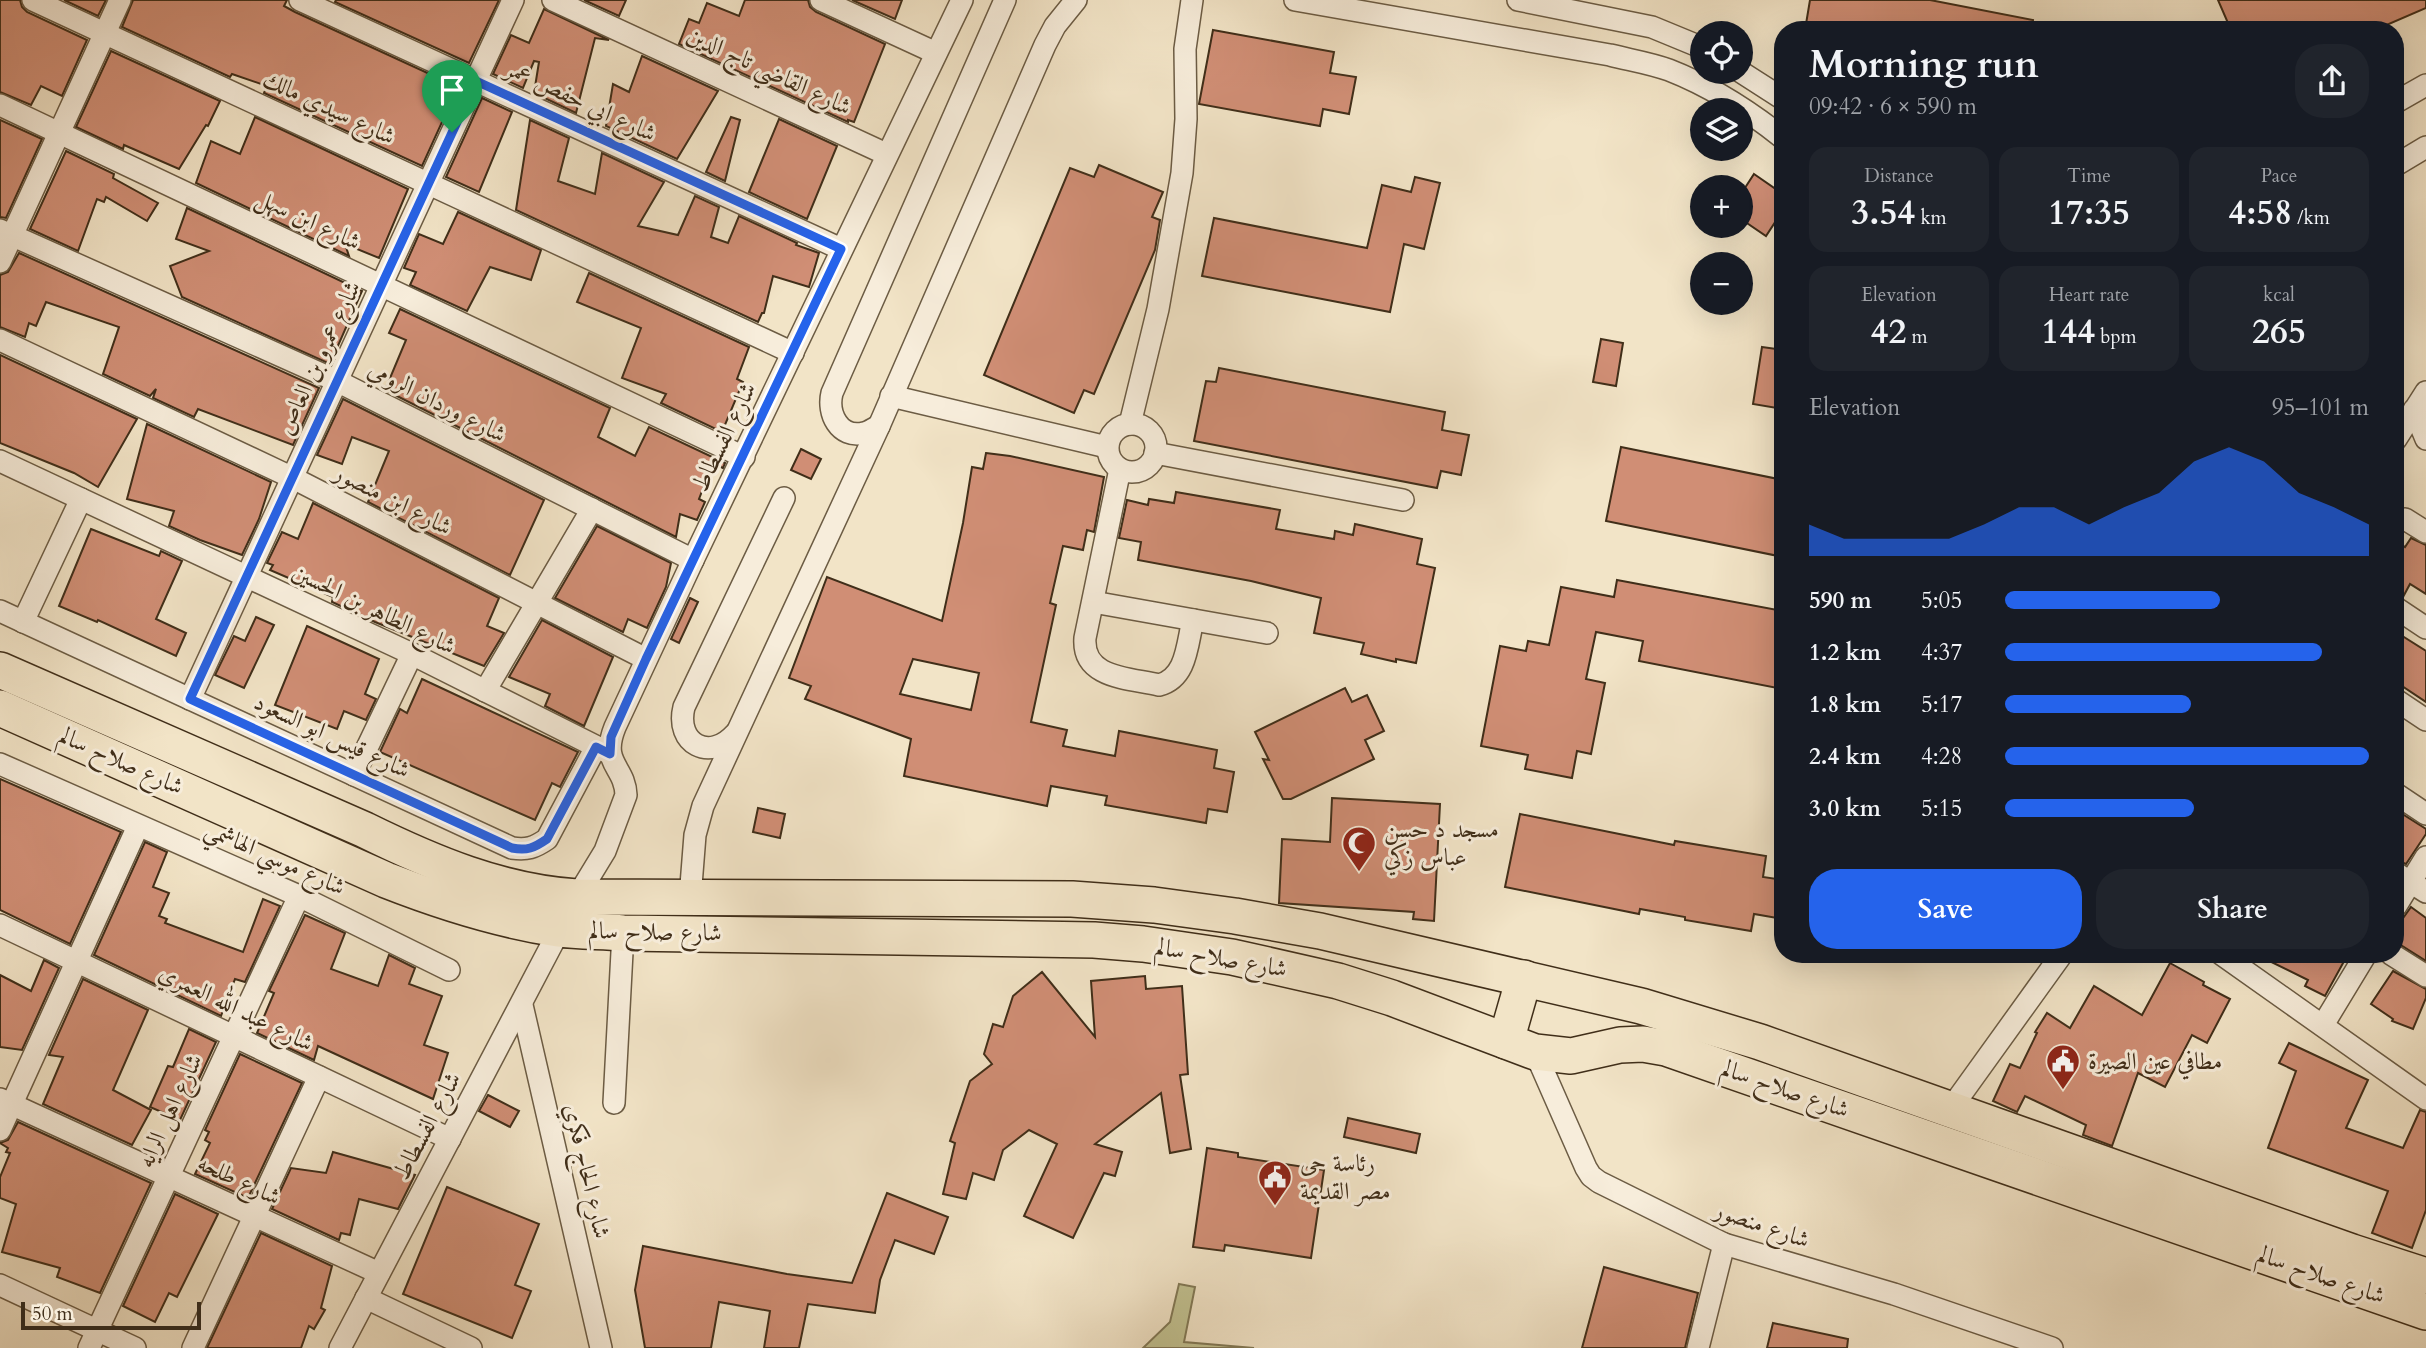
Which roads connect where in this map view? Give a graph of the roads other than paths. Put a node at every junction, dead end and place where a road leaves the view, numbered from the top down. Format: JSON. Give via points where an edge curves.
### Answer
{"nodes":[{"id":1,"x":33,"y":0,"type":"edge"},
{"id":2,"x":120,"y":0,"type":"edge"},
{"id":3,"x":300,"y":0,"type":"edge"},
{"id":4,"x":513,"y":0,"type":"edge"},
{"id":5,"x":554,"y":0,"type":"edge"},
{"id":6,"x":821,"y":0,"type":"edge"},
{"id":7,"x":961,"y":0,"type":"edge"},
{"id":8,"x":1005,"y":0,"type":"edge"},
{"id":9,"x":1076,"y":0,"type":"edge"},
{"id":10,"x":1192,"y":0,"type":"edge"},
{"id":11,"x":1295,"y":0,"type":"edge"},
{"id":12,"x":1518,"y":0,"type":"edge"},
{"id":13,"x":1619,"y":20,"type":"junction"},
{"id":14,"x":104,"y":34,"type":"junction"},
{"id":15,"x":1690,"y":43,"type":"edge"},
{"id":16,"x":936,"y":53,"type":"junction"},
{"id":17,"x":1610,"y":55,"type":"junction"},
{"id":18,"x":1753,"y":80,"type":"edge"},
{"id":19,"x":476,"y":81,"type":"junction"},
{"id":20,"x":2426,"y":85,"type":"edge"},
{"id":21,"x":1774,"y":93,"type":"edge"},
{"id":22,"x":2404,"y":97,"type":"edge"},
{"id":23,"x":0,"y":105,"type":"edge"},
{"id":24,"x":59,"y":132,"type":"junction"},
{"id":25,"x":1774,"y":132,"type":"edge"},
{"id":26,"x":2426,"y":147,"type":"edge"},
{"id":27,"x":886,"y":154,"type":"junction"},
{"id":28,"x":2404,"y":160,"type":"edge"},
{"id":29,"x":429,"y":183,"type":"junction"},
{"id":30,"x":6,"y":232,"type":"edge"},
{"id":31,"x":841,"y":249,"type":"junction"},
{"id":32,"x":0,"y":262,"type":"edge"},
{"id":33,"x":382,"y":285,"type":"junction"},
{"id":34,"x":0,"y":340,"type":"edge"},
{"id":35,"x":793,"y":353,"type":"junction"},
{"id":36,"x":337,"y":381,"type":"junction"},
{"id":37,"x":891,"y":396,"type":"junction"},
{"id":38,"x":2420,"y":401,"type":"edge"},
{"id":39,"x":1130,"y":424,"type":"junction"},
{"id":40,"x":878,"y":426,"type":"junction"},
{"id":41,"x":2404,"y":426,"type":"edge"},
{"id":42,"x":2426,"y":439,"type":"edge"},
{"id":43,"x":1107,"y":447,"type":"junction"},
{"id":44,"x":1156,"y":453,"type":"junction"},
{"id":45,"x":744,"y":457,"type":"junction"},
{"id":46,"x":0,"y":461,"type":"edge"},
{"id":47,"x":1120,"y":469,"type":"junction"},
{"id":48,"x":292,"y":478,"type":"junction"},
{"id":49,"x":785,"y":498,"type":"dead end"},
{"id":50,"x":81,"y":499,"type":"junction"},
{"id":51,"x":1403,"y":500,"type":"dead end"},
{"id":52,"x":592,"y":509,"type":"junction"},
{"id":53,"x":2405,"y":519,"type":"dead end"},
{"id":54,"x":2426,"y":532,"type":"edge"},
{"id":55,"x":693,"y":560,"type":"junction"},
{"id":56,"x":247,"y":577,"type":"junction"},
{"id":57,"x":1093,"y":602,"type":"junction"},
{"id":58,"x":538,"y":603,"type":"junction"},
{"id":59,"x":0,"y":611,"type":"edge"},
{"id":60,"x":2404,"y":613,"type":"edge"},
{"id":61,"x":1193,"y":620,"type":"junction"},
{"id":62,"x":23,"y":622,"type":"junction"},
{"id":63,"x":2426,"y":628,"type":"edge"},
{"id":64,"x":1267,"y":633,"type":"dead end"},
{"id":65,"x":412,"y":654,"type":"junction"},
{"id":66,"x":646,"y":659,"type":"junction"},
{"id":67,"x":0,"y":670,"type":"edge"},
{"id":68,"x":485,"y":691,"type":"junction"},
{"id":69,"x":190,"y":699,"type":"junction"},
{"id":70,"x":2404,"y":705,"type":"edge"},
{"id":71,"x":0,"y":708,"type":"edge"},
{"id":72,"x":2426,"y":720,"type":"edge"},
{"id":73,"x":736,"y":733,"type":"junction"},
{"id":74,"x":603,"y":750,"type":"junction"},
{"id":75,"x":0,"y":764,"type":"edge"},
{"id":76,"x":354,"y":775,"type":"junction"},
{"id":77,"x":2404,"y":799,"type":"edge"},
{"id":78,"x":2426,"y":814,"type":"edge"},
{"id":79,"x":138,"y":826,"type":"junction"},
{"id":80,"x":2426,"y":857,"type":"edge"},
{"id":81,"x":2411,"y":882,"type":"edge"},
{"id":82,"x":299,"y":896,"type":"junction"},
{"id":83,"x":576,"y":897,"type":"junction"},
{"id":84,"x":690,"y":898,"type":"junction"},
{"id":85,"x":0,"y":925,"type":"edge"},
{"id":86,"x":560,"y":929,"type":"junction"},
{"id":87,"x":623,"y":933,"type":"junction"},
{"id":88,"x":77,"y":961,"type":"junction"},
{"id":89,"x":2056,"y":963,"type":"edge"},
{"id":90,"x":2234,"y":963,"type":"edge"},
{"id":91,"x":2361,"y":963,"type":"edge"},
{"id":92,"x":2404,"y":963,"type":"edge"},
{"id":93,"x":449,"y":970,"type":"dead end"},
{"id":94,"x":2426,"y":976,"type":"edge"},
{"id":95,"x":1524,"y":978,"type":"junction"},
{"id":96,"x":522,"y":1006,"type":"junction"},
{"id":97,"x":2323,"y":1025,"type":"junction"},
{"id":98,"x":234,"y":1036,"type":"junction"},
{"id":99,"x":1521,"y":1046,"type":"junction"},
{"id":100,"x":320,"y":1077,"type":"junction"},
{"id":101,"x":2426,"y":1099,"type":"edge"},
{"id":102,"x":6,"y":1102,"type":"edge"},
{"id":103,"x":614,"y":1103,"type":"dead end"},
{"id":104,"x":1949,"y":1111,"type":"junction"},
{"id":105,"x":0,"y":1130,"type":"edge"},
{"id":106,"x":450,"y":1139,"type":"junction"},
{"id":107,"x":169,"y":1177,"type":"junction"},
{"id":108,"x":256,"y":1216,"type":"junction"},
{"id":109,"x":1724,"y":1244,"type":"junction"},
{"id":110,"x":379,"y":1273,"type":"junction"},
{"id":111,"x":2426,"y":1276,"type":"edge"},
{"id":112,"x":0,"y":1285,"type":"edge"},
{"id":113,"x":366,"y":1297,"type":"junction"},
{"id":114,"x":2426,"y":1312,"type":"edge"},
{"id":115,"x":93,"y":1339,"type":"edge"},
{"id":116,"x":135,"y":1348,"type":"edge"},
{"id":117,"x":192,"y":1348,"type":"edge"},
{"id":118,"x":340,"y":1348,"type":"edge"},
{"id":119,"x":471,"y":1348,"type":"edge"},
{"id":120,"x":601,"y":1348,"type":"edge"},
{"id":121,"x":1698,"y":1348,"type":"edge"},
{"id":122,"x":2052,"y":1348,"type":"edge"}],
"edges":[{"from":1,"to":14,"type":"street","name":"شارع سيدي مالك"},
{"from":2,"to":14,"type":"street"},
{"from":3,"to":19,"type":"street","name":"شارع ابي حفص عمر"},
{"from":4,"to":19,"type":"street","name":"شارع عمرو بن العاص"},
{"from":5,"to":27,"type":"street","name":"شارع القاضي تاج الدين"},
{"from":6,"to":16,"type":"street"},
{"from":7,"to":16,"type":"street","name":"شارع الفسطاط"},
{"from":8,"to":40,"type":"street","via":[[832,393],[832,417],[846,431],[866,433]]},
{"from":9,"to":37,"type":"street","via":[[1045,45]]},
{"from":10,"to":39,"type":"street","via":[[1185,49],[1182,173],[1158,309]]},
{"from":11,"to":17,"type":"street"},
{"from":12,"to":13,"type":"street"},
{"from":13,"to":15,"type":"street"},
{"from":13,"to":17,"type":"street"},
{"from":14,"to":24,"type":"street"},
{"from":14,"to":29,"type":"street","name":"شارع سيدي مالك"},
{"from":16,"to":27,"type":"street","name":"شارع الفسطاط"},
{"from":17,"to":25,"type":"street","via":[[1659,67],[1694,82]]},
{"from":18,"to":21,"type":"street"},
{"from":19,"to":29,"type":"street","name":"شارع عمرو بن العاص"},
{"from":19,"to":31,"type":"street","name":"شارع ابي حفص عمر"},
{"from":20,"to":22,"type":"street"},
{"from":23,"to":24,"type":"street","name":"شارع ابن سهل"},
{"from":24,"to":30,"type":"street"},
{"from":24,"to":33,"type":"street","name":"شارع ابن سهل"},
{"from":26,"to":28,"type":"street"},
{"from":27,"to":31,"type":"street","name":"شارع الفسطاط"},
{"from":29,"to":33,"type":"street","name":"شارع عمرو بن العاص"},
{"from":29,"to":35,"type":"street","name":"شارع سيدي مالك"},
{"from":30,"to":32,"type":"street"},
{"from":30,"to":36,"type":"street","name":"شارع وردان الرومي"},
{"from":31,"to":35,"type":"street","name":"شارع الفسطاط"},
{"from":33,"to":36,"type":"street","name":"شارع عمرو بن العاص"},
{"from":33,"to":45,"type":"street","name":"شارع ابن سهل"},
{"from":34,"to":48,"type":"street","name":"شارع ابن منصور"},
{"from":35,"to":45,"type":"street","name":"شارع الفسطاط"},
{"from":36,"to":48,"type":"street","name":"شارع عمرو بن العاص"},
{"from":36,"to":52,"type":"street","name":"شارع وردان الرومي"},
{"from":37,"to":40,"type":"street"},
{"from":37,"to":43,"type":"street"},
{"from":38,"to":41,"type":"street"},
{"from":38,"to":42,"type":"street"},
{"from":39,"to":43,"type":"street","via":[[1114,431]]},
{"from":39,"to":44,"type":"street","via":[[1147,429]]},
{"from":40,"to":73,"type":"street"},
{"from":43,"to":47,"type":"street"},
{"from":44,"to":47,"type":"street","via":[[1146,468]]},
{"from":44,"to":51,"type":"street"},
{"from":45,"to":55,"type":"street","name":"شارع الفسطاط"},
{"from":46,"to":50,"type":"street","name":"شارع الطاهر بن الحسين"},
{"from":47,"to":57,"type":"street"},
{"from":48,"to":56,"type":"street","name":"شارع عمرو بن العاص"},
{"from":48,"to":58,"type":"street","name":"شارع ابن منصور"},
{"from":49,"to":73,"type":"street","via":[[682,718],[688,739],[698,746],[719,747]]},
{"from":50,"to":56,"type":"street","name":"شارع الطاهر بن الحسين"},
{"from":50,"to":62,"type":"street"},
{"from":52,"to":55,"type":"street","name":"شارع وردان الرومي"},
{"from":52,"to":58,"type":"street"},
{"from":53,"to":54,"type":"street"},
{"from":55,"to":66,"type":"street","name":"شارع الفسطاط"},
{"from":56,"to":65,"type":"street","name":"شارع الطاهر بن الحسين"},
{"from":56,"to":69,"type":"street","name":"شارع عمرو بن العاص"},
{"from":57,"to":61,"type":"street"},
{"from":57,"to":61,"type":"street","via":[[1084,647],[1091,664],[1106,674],[1159,685],[1181,670]]},
{"from":58,"to":66,"type":"street","name":"شارع ابن منصور"},
{"from":58,"to":68,"type":"street"},
{"from":59,"to":62,"type":"street","name":"شارع قيس ابو السعود"},
{"from":60,"to":63,"type":"street"},
{"from":61,"to":64,"type":"street"},
{"from":62,"to":69,"type":"street","name":"شارع قيس ابو السعود"},
{"from":65,"to":68,"type":"street","name":"شارع الطاهر بن الحسين"},
{"from":65,"to":76,"type":"street"},
{"from":66,"to":74,"type":"street","name":"شارع الفسطاط"},
{"from":67,"to":83,"type":"highway","name":"شارع صلاح سالم","via":[[419,857],[517,889]]},
{"from":68,"to":74,"type":"street","name":"شارع الطاهر بن الحسين"},
{"from":69,"to":76,"type":"street","name":"شارع قيس ابو السعود"},
{"from":70,"to":72,"type":"street"},
{"from":71,"to":86,"type":"highway","name":"شارع صلاح سالم","via":[[422,894],[496,917]]},
{"from":73,"to":84,"type":"street","via":[[698,820]]},
{"from":74,"to":76,"type":"street","name":"شارع قيس ابو السعود","via":[[547,839],[526,850],[512,848]]},
{"from":74,"to":83,"type":"street","via":[[626,785],[626,795],[606,851]]},
{"from":75,"to":79,"type":"street","name":"شارع موسي الهاشمي"},
{"from":77,"to":78,"type":"street"},
{"from":79,"to":82,"type":"street","name":"شارع موسي الهاشمي"},
{"from":79,"to":88,"type":"street"},
{"from":80,"to":81,"type":"street"},
{"from":82,"to":93,"type":"street","name":"شارع موسي الهاشمي"},
{"from":82,"to":98,"type":"street","name":"شارع اهل الرايه"},
{"from":83,"to":84,"type":"highway","name":"شارع صلاح سالم"},
{"from":84,"to":95,"type":"highway","name":"شارع صلاح سالم","via":[[1072,899],[1154,905],[1320,932]]},
{"from":85,"to":88,"type":"street","name":"شارع عبد الله العمري"},
{"from":86,"to":87,"type":"highway","name":"شارع صلاح سالم"},
{"from":86,"to":96,"type":"street","name":"شارع الفسطاط"},
{"from":87,"to":99,"type":"highway","name":"شارع صلاح سالم","via":[[1094,940],[1197,950],[1349,984]]},
{"from":87,"to":103,"type":"street","name":"شارع الحاج فكري"},
{"from":88,"to":98,"type":"street","name":"شارع عبد الله العمري"},
{"from":88,"to":102,"type":"street"},
{"from":89,"to":104,"type":"street"},
{"from":90,"to":97,"type":"street"},
{"from":91,"to":97,"type":"street"},
{"from":92,"to":94,"type":"street"},
{"from":95,"to":99,"type":"highway"},
{"from":95,"to":104,"type":"highway","name":"شارع صلاح سالم","via":[[1642,1006],[1760,1042]]},
{"from":96,"to":106,"type":"street","name":"شارع الفسطاط"},
{"from":96,"to":120,"type":"street","name":"شارع الحاج فكري"},
{"from":97,"to":101,"type":"street"},
{"from":98,"to":100,"type":"street","name":"شارع عبد الله العمري"},
{"from":98,"to":107,"type":"street","name":"شارع اهل الرايه"},
{"from":99,"to":109,"type":"street","name":"شارع منصور","via":[[1591,1176]]},
{"from":99,"to":114,"type":"highway","name":"شارع صلاح سالم","via":[[1570,1056],[1620,1045],[1666,1048]]},
{"from":100,"to":106,"type":"street","name":"شارع عبد الله العمري"},
{"from":100,"to":108,"type":"street"},
{"from":102,"to":105,"type":"street"},
{"from":102,"to":107,"type":"street","name":"شارع طلحه"},
{"from":104,"to":111,"type":"highway","name":"شارع صلاح سالم"},
{"from":106,"to":110,"type":"street","name":"شارع الفسطاط"},
{"from":107,"to":108,"type":"street","name":"شارع طلحه"},
{"from":107,"to":115,"type":"street","name":"شارع اهل الرايه"},
{"from":108,"to":110,"type":"street","name":"شارع طلحه"},
{"from":108,"to":117,"type":"street"},
{"from":109,"to":121,"type":"street"},
{"from":109,"to":122,"type":"street","name":"شارع منصور","via":[[1894,1294]]},
{"from":110,"to":113,"type":"street","name":"شارع الفسطاط"},
{"from":112,"to":115,"type":"street"},
{"from":113,"to":118,"type":"street","name":"شارع الفسطاط"},
{"from":113,"to":119,"type":"street"},
{"from":115,"to":116,"type":"street"}]}
